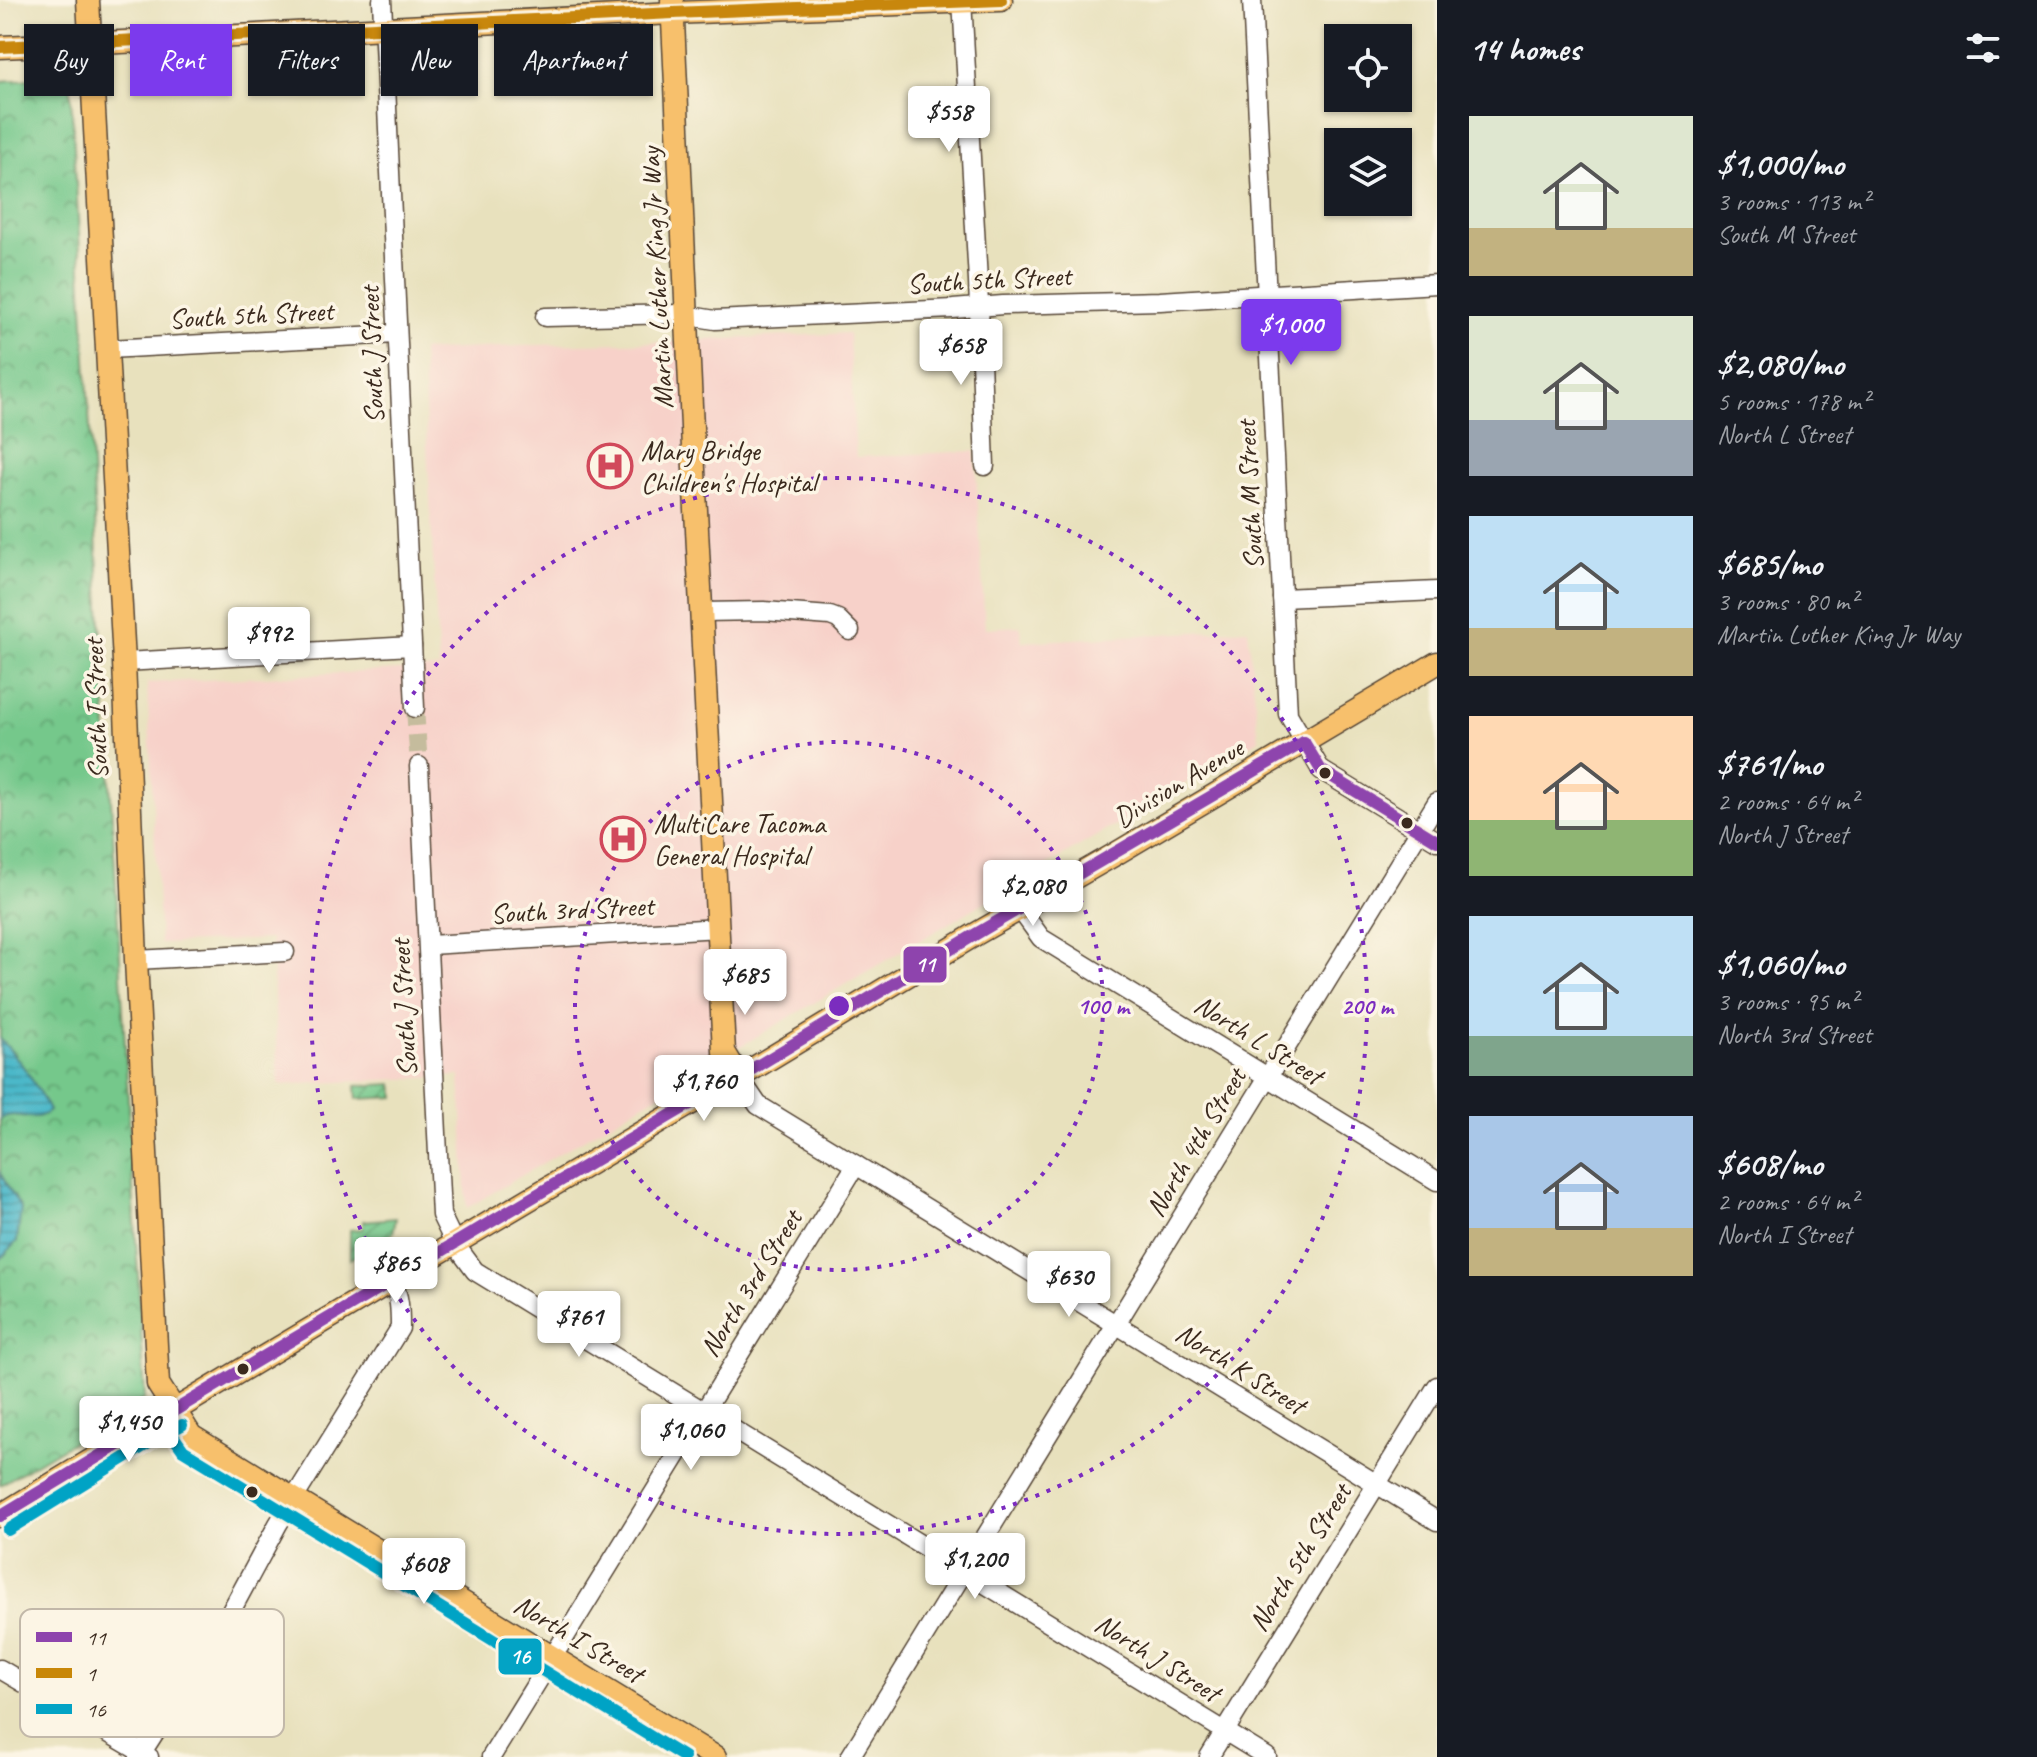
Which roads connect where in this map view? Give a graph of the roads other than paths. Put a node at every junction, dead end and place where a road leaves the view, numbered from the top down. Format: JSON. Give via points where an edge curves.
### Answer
{"nodes":[{"id":1,"x":88,"y":0,"type":"edge"},
{"id":2,"x":382,"y":0,"type":"edge"},
{"id":3,"x":1001,"y":0,"type":"edge"},
{"id":4,"x":1252,"y":0,"type":"edge"},
{"id":5,"x":962,"y":1,"type":"edge"},
{"id":6,"x":672,"y":7,"type":"edge"},
{"id":7,"x":90,"y":24,"type":"edge"},
{"id":8,"x":383,"y":24,"type":"edge"},
{"id":9,"x":449,"y":24,"type":"edge"},
{"id":10,"x":381,"y":29,"type":"edge"},
{"id":11,"x":114,"y":42,"type":"edge"},
{"id":12,"x":24,"y":46,"type":"edge"},
{"id":13,"x":0,"y":47,"type":"edge"},
{"id":14,"x":94,"y":96,"type":"edge"},
{"id":15,"x":386,"y":96,"type":"edge"},
{"id":16,"x":1437,"y":284,"type":"edge"},
{"id":17,"x":1266,"y":293,"type":"junction"},
{"id":18,"x":978,"y":307,"type":"junction"},
{"id":19,"x":688,"y":315,"type":"junction"},
{"id":20,"x":545,"y":317,"type":"dead end"},
{"id":21,"x":397,"y":334,"type":"junction"},
{"id":22,"x":108,"y":349,"type":"junction"},
{"id":23,"x":985,"y":466,"type":"dead end"},
{"id":24,"x":1437,"y":591,"type":"edge"},
{"id":25,"x":1282,"y":598,"type":"junction"},
{"id":26,"x":702,"y":612,"type":"junction"},
{"id":27,"x":850,"y":631,"type":"dead end"},
{"id":28,"x":412,"y":646,"type":"junction"},
{"id":29,"x":124,"y":662,"type":"junction"},
{"id":30,"x":1437,"y":663,"type":"edge"},
{"id":31,"x":415,"y":708,"type":"tunnel mouth"},
{"id":32,"x":1304,"y":742,"type":"junction"},
{"id":33,"x":419,"y":766,"type":"tunnel mouth"},
{"id":34,"x":1437,"y":802,"type":"edge"},
{"id":35,"x":1419,"y":831,"type":"junction"},
{"id":36,"x":1437,"y":841,"type":"edge"},
{"id":37,"x":1020,"y":909,"type":"junction"},
{"id":38,"x":719,"y":928,"type":"junction"},
{"id":39,"x":429,"y":945,"type":"junction"},
{"id":40,"x":285,"y":952,"type":"dead end"},
{"id":41,"x":136,"y":960,"type":"junction"},
{"id":42,"x":739,"y":1077,"type":"junction"},
{"id":43,"x":1268,"y":1077,"type":"junction"},
{"id":44,"x":856,"y":1165,"type":"junction"},
{"id":45,"x":1437,"y":1181,"type":"edge"},
{"id":46,"x":455,"y":1244,"type":"junction"},
{"id":47,"x":392,"y":1281,"type":"junction"},
{"id":48,"x":1116,"y":1324,"type":"junction"},
{"id":49,"x":1437,"y":1386,"type":"edge"},
{"id":50,"x":175,"y":1411,"type":"junction"},
{"id":51,"x":704,"y":1411,"type":"junction"},
{"id":52,"x":1377,"y":1485,"type":"junction"},
{"id":53,"x":294,"y":1499,"type":"junction"},
{"id":54,"x":0,"y":1516,"type":"edge"},
{"id":55,"x":1437,"y":1521,"type":"edge"},
{"id":56,"x":965,"y":1571,"type":"junction"},
{"id":57,"x":233,"y":1609,"type":"edge"},
{"id":58,"x":553,"y":1657,"type":"junction"},
{"id":59,"x":0,"y":1669,"type":"edge"},
{"id":60,"x":20,"y":1681,"type":"edge"},
{"id":61,"x":1225,"y":1731,"type":"junction"},
{"id":62,"x":113,"y":1737,"type":"edge"},
{"id":63,"x":156,"y":1737,"type":"edge"},
{"id":64,"x":144,"y":1756,"type":"edge"},
{"id":65,"x":491,"y":1757,"type":"edge"},
{"id":66,"x":715,"y":1757,"type":"edge"},
{"id":67,"x":850,"y":1757,"type":"edge"},
{"id":68,"x":1209,"y":1757,"type":"edge"},
{"id":69,"x":1267,"y":1757,"type":"edge"}],
"edges":[{"from":1,"to":7,"type":"main road","name":"South I Street"},
{"from":2,"to":8,"type":"street","name":"South J Street"},
{"from":3,"to":5,"type":"main road"},
{"from":4,"to":17,"type":"street","name":"South M Street"},
{"from":5,"to":6,"type":"main road"},
{"from":5,"to":18,"type":"street"},
{"from":6,"to":9,"type":"main road"},
{"from":6,"to":19,"type":"main road","name":"Martin Luther King Jr Way"},
{"from":10,"to":11,"type":"main road"},
{"from":12,"to":13,"type":"main road"},
{"from":14,"to":22,"type":"main road","name":"South I Street"},
{"from":15,"to":21,"type":"street","name":"South J Street"},
{"from":16,"to":17,"type":"street","name":"South 5th Street"},
{"from":17,"to":18,"type":"street","name":"South 5th Street"},
{"from":17,"to":25,"type":"street","name":"South M Street"},
{"from":18,"to":19,"type":"street","name":"South 5th Street","via":[[715,320]]},
{"from":18,"to":23,"type":"street"},
{"from":19,"to":20,"type":"street","name":"South 5th Street"},
{"from":19,"to":26,"type":"main road","name":"Martin Luther King Jr Way"},
{"from":21,"to":22,"type":"street","name":"South 5th Street"},
{"from":21,"to":28,"type":"street","name":"South J Street"},
{"from":22,"to":29,"type":"main road","name":"South I Street"},
{"from":24,"to":25,"type":"street"},
{"from":25,"to":32,"type":"street","name":"South M Street","via":[[1288,714]]},
{"from":26,"to":27,"type":"street","via":[[830,616]]},
{"from":26,"to":38,"type":"main road","name":"Martin Luther King Jr Way"},
{"from":28,"to":29,"type":"street"},
{"from":28,"to":31,"type":"street","name":"South J Street"},
{"from":29,"to":41,"type":"main road","name":"South I Street"},
{"from":30,"to":32,"type":"main road","name":"Division Avenue"},
{"from":32,"to":35,"type":"street","name":"South M Street","via":[[1321,770]]},
{"from":32,"to":37,"type":"main road","name":"Division Avenue"},
{"from":33,"to":39,"type":"street","name":"South J Street"},
{"from":34,"to":35,"type":"street","name":"North 4th Street"},
{"from":35,"to":36,"type":"street","name":"South M Street"},
{"from":35,"to":43,"type":"street","name":"North 4th Street"},
{"from":37,"to":42,"type":"main road","name":"Division Avenue"},
{"from":37,"to":43,"type":"street","name":"North L Street","via":[[1038,936]]},
{"from":38,"to":39,"type":"street","name":"South 3rd Street"},
{"from":38,"to":42,"type":"main road","name":"Martin Luther King Jr Way","via":[[724,1052]]},
{"from":39,"to":46,"type":"street","name":"South J Street","via":[[441,1215]]},
{"from":40,"to":41,"type":"street"},
{"from":41,"to":50,"type":"main road","name":"South I Street","via":[[158,1384]]},
{"from":42,"to":44,"type":"street","name":"North K Street","via":[[758,1105]]},
{"from":42,"to":46,"type":"main road","name":"Division Avenue"},
{"from":43,"to":45,"type":"street","name":"North L Street"},
{"from":43,"to":48,"type":"street","name":"North 4th Street"},
{"from":44,"to":48,"type":"street","name":"North K Street"},
{"from":44,"to":51,"type":"street","name":"North 3rd Street"},
{"from":46,"to":47,"type":"main road","name":"Division Avenue"},
{"from":46,"to":51,"type":"street","name":"North J Street","via":[[475,1271]]},
{"from":47,"to":50,"type":"main road","name":"Division Avenue"},
{"from":47,"to":53,"type":"street","via":[[400,1328]]},
{"from":48,"to":52,"type":"street","name":"North K Street"},
{"from":48,"to":56,"type":"street","name":"North 4th Street"},
{"from":49,"to":52,"type":"street","name":"North 5th Street"},
{"from":50,"to":53,"type":"main road","name":"North I Street","via":[[191,1436]]},
{"from":50,"to":54,"type":"main road","name":"Division Avenue"},
{"from":51,"to":56,"type":"street","name":"North J Street"},
{"from":51,"to":58,"type":"street","name":"North 3rd Street"},
{"from":52,"to":55,"type":"street","name":"North K Street"},
{"from":52,"to":61,"type":"street","name":"North 5th Street"},
{"from":53,"to":57,"type":"street"},
{"from":53,"to":58,"type":"main road","name":"North I Street"},
{"from":56,"to":61,"type":"street","name":"North J Street"},
{"from":56,"to":67,"type":"street","name":"North 4th Street"},
{"from":58,"to":65,"type":"street","name":"North 3rd Street"},
{"from":58,"to":66,"type":"main road","name":"North I Street"},
{"from":59,"to":60,"type":"street"},
{"from":61,"to":68,"type":"street","name":"North 5th Street"},
{"from":61,"to":69,"type":"street","name":"North J Street"},
{"from":62,"to":64,"type":"street"},
{"from":63,"to":64,"type":"street"}]}
